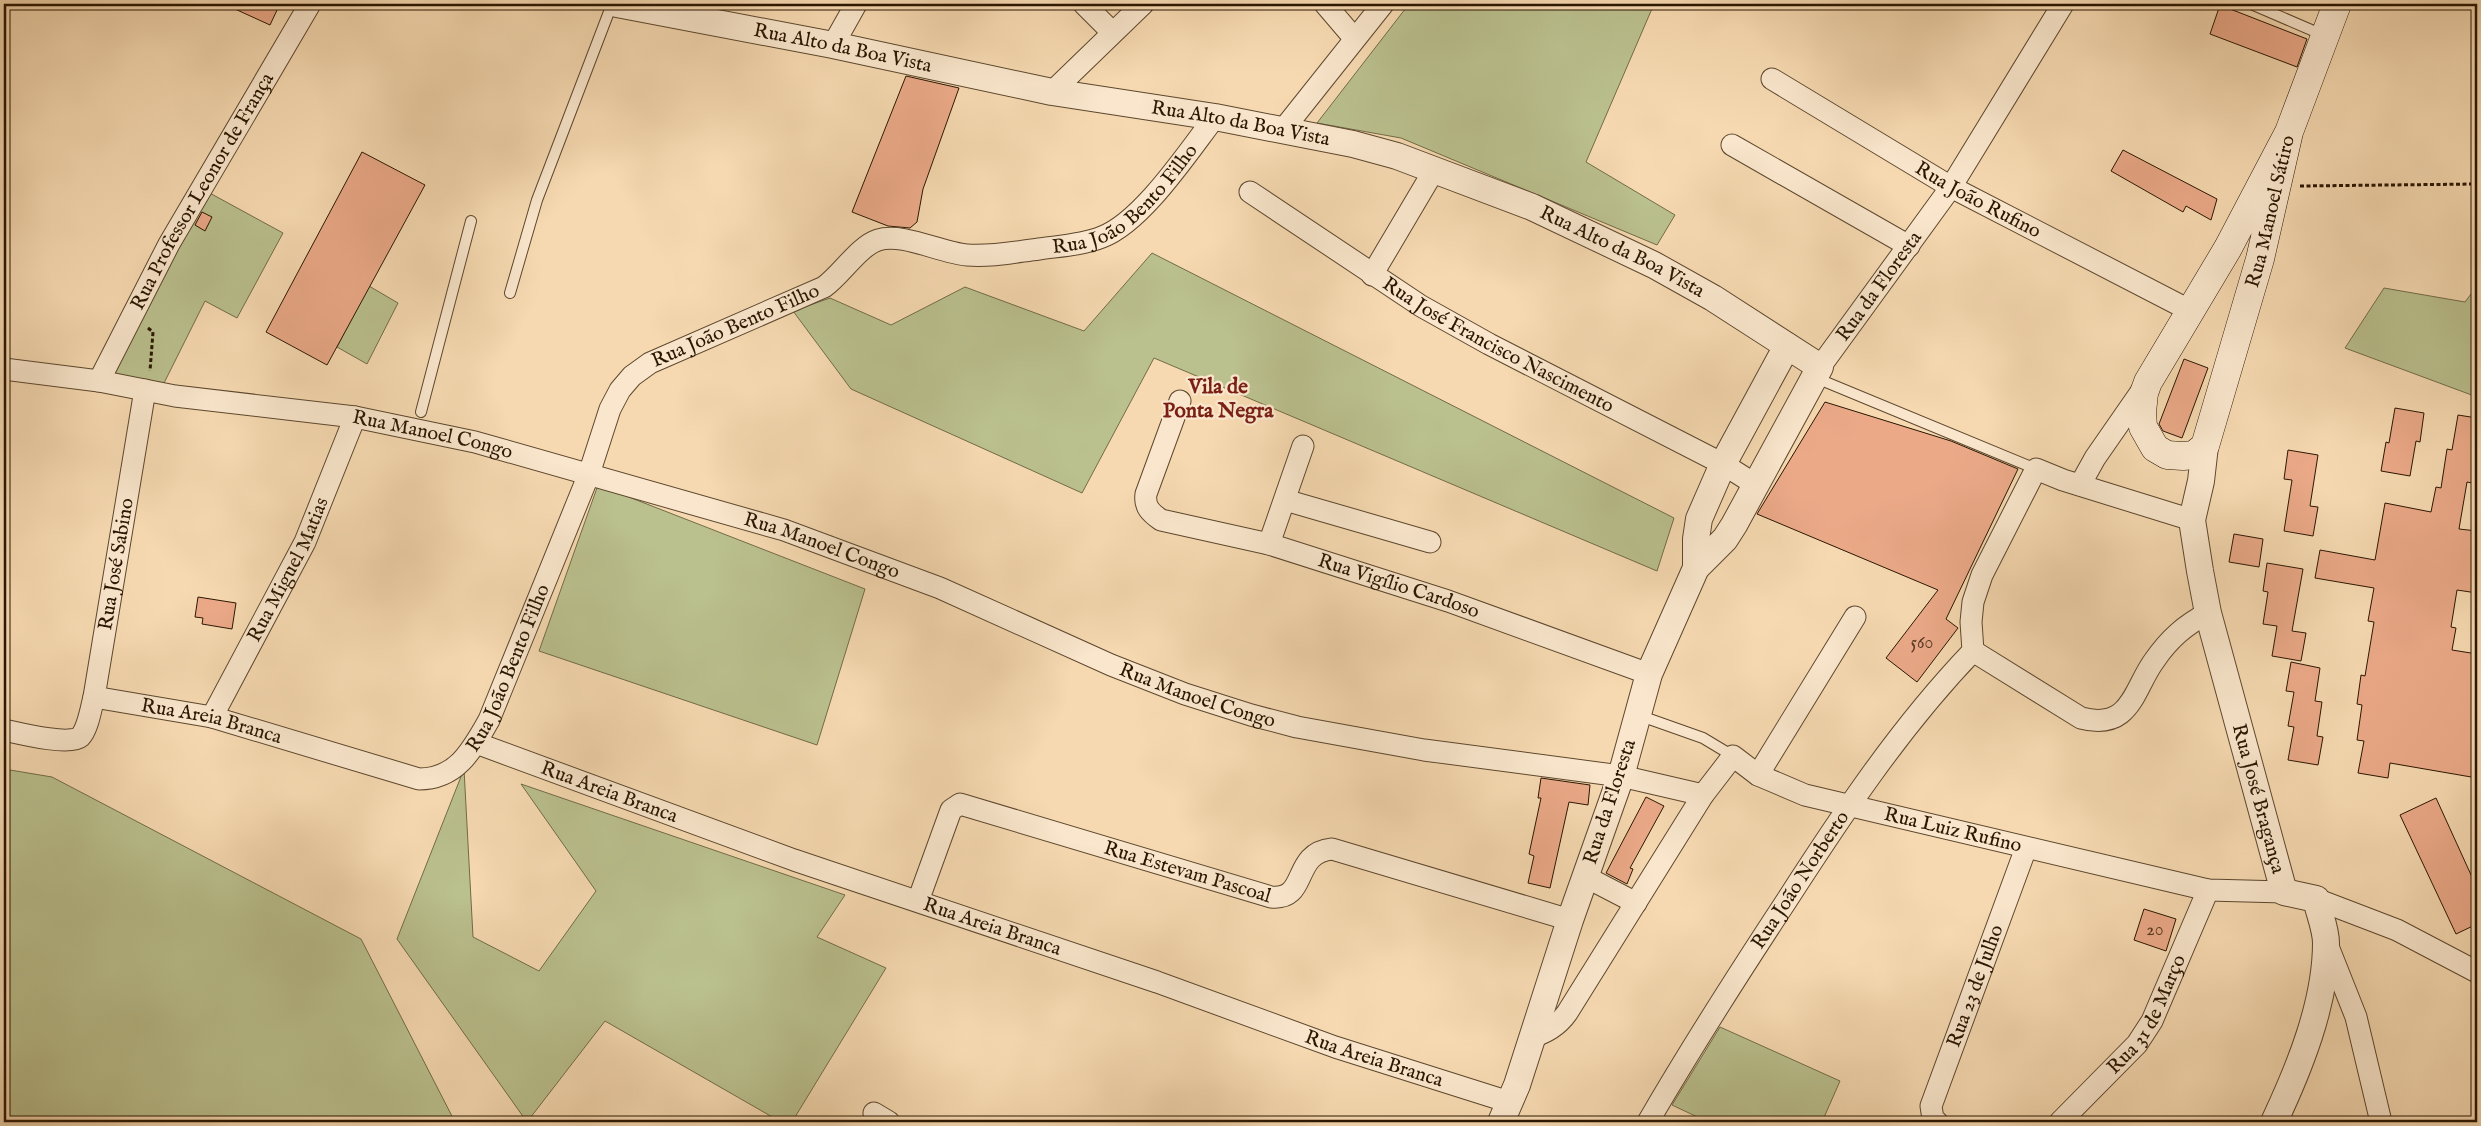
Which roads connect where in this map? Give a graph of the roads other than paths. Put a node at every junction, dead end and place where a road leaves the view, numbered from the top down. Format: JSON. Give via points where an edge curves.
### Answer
{"nodes":[{"id":1,"x":310,"y":4,"type":"edge"},
{"id":2,"x":612,"y":4,"type":"edge"},
{"id":3,"x":617,"y":4,"type":"edge"},
{"id":4,"x":856,"y":4,"type":"edge"},
{"id":5,"x":1084,"y":4,"type":"edge"},
{"id":6,"x":1144,"y":4,"type":"edge"},
{"id":7,"x":1325,"y":4,"type":"edge"},
{"id":8,"x":1383,"y":4,"type":"edge"},
{"id":9,"x":2063,"y":4,"type":"edge"},
{"id":10,"x":2251,"y":4,"type":"edge"},
{"id":11,"x":2337,"y":4,"type":"edge"},
{"id":12,"x":1112,"y":32,"type":"junction"},
{"id":13,"x":2324,"y":36,"type":"junction"},
{"id":14,"x":1354,"y":38,"type":"junction"},
{"id":15,"x":833,"y":45,"type":"junction"},
{"id":16,"x":1772,"y":79,"type":"dead end"},
{"id":17,"x":1052,"y":92,"type":"junction"},
{"id":18,"x":1215,"y":118,"type":"junction"},
{"id":19,"x":1282,"y":131,"type":"junction"},
{"id":20,"x":2289,"y":132,"type":"junction"},
{"id":21,"x":1732,"y":145,"type":"dead end"},
{"id":22,"x":1433,"y":172,"type":"junction"},
{"id":23,"x":1951,"y":187,"type":"junction"},
{"id":24,"x":1250,"y":192,"type":"dead end"},
{"id":25,"x":470,"y":221,"type":"dead end"},
{"id":26,"x":1909,"y":246,"type":"junction"},
{"id":27,"x":1372,"y":275,"type":"junction"},
{"id":28,"x":510,"y":293,"type":"dead end"},
{"id":29,"x":2189,"y":310,"type":"junction"},
{"id":30,"x":1786,"y":346,"type":"junction"},
{"id":31,"x":4,"y":369,"type":"edge"},
{"id":32,"x":1817,"y":372,"type":"junction"},
{"id":33,"x":99,"y":380,"type":"junction"},
{"id":34,"x":2148,"y":382,"type":"junction"},
{"id":35,"x":145,"y":390,"type":"junction"},
{"id":36,"x":1180,"y":401,"type":"dead end"},
{"id":37,"x":355,"y":417,"type":"junction"},
{"id":38,"x":419,"y":420,"type":"junction"},
{"id":39,"x":1304,"y":446,"type":"dead end"},
{"id":40,"x":2205,"y":446,"type":"junction"},
{"id":41,"x":1723,"y":464,"type":"junction"},
{"id":42,"x":2036,"y":469,"type":"junction"},
{"id":43,"x":589,"y":474,"type":"junction"},
{"id":44,"x":1756,"y":485,"type":"junction"},
{"id":45,"x":2080,"y":485,"type":"junction"},
{"id":46,"x":1285,"y":500,"type":"junction"},
{"id":47,"x":2192,"y":520,"type":"junction"},
{"id":48,"x":1430,"y":542,"type":"dead end"},
{"id":49,"x":1269,"y":544,"type":"junction"},
{"id":50,"x":1696,"y":568,"type":"junction"},
{"id":51,"x":2208,"y":613,"type":"junction"},
{"id":52,"x":1855,"y":617,"type":"dead end"},
{"id":53,"x":1973,"y":651,"type":"junction"},
{"id":54,"x":1649,"y":674,"type":"junction"},
{"id":55,"x":94,"y":697,"type":"junction"},
{"id":56,"x":1638,"y":715,"type":"junction"},
{"id":57,"x":212,"y":717,"type":"junction"},
{"id":58,"x":4,"y":730,"type":"edge"},
{"id":59,"x":476,"y":743,"type":"junction"},
{"id":60,"x":1733,"y":756,"type":"junction"},
{"id":61,"x":1758,"y":775,"type":"junction"},
{"id":62,"x":444,"y":776,"type":"joint"},
{"id":63,"x":1621,"y":776,"type":"junction"},
{"id":64,"x":1703,"y":794,"type":"junction"},
{"id":65,"x":1849,"y":804,"type":"junction"},
{"id":66,"x":2026,"y":848,"type":"junction"},
{"id":67,"x":1586,"y":877,"type":"junction"},
{"id":68,"x":2208,"y":890,"type":"junction"},
{"id":69,"x":2284,"y":892,"type":"junction"},
{"id":70,"x":2316,"y":898,"type":"junction"},
{"id":71,"x":918,"y":901,"type":"junction"},
{"id":72,"x":1636,"y":904,"type":"junction"},
{"id":73,"x":1570,"y":920,"type":"junction"},
{"id":74,"x":2326,"y":942,"type":"junction"},
{"id":75,"x":2477,"y":972,"type":"edge"},
{"id":76,"x":1531,"y":1038,"type":"junction"},
{"id":77,"x":1505,"y":1112,"type":"edge"},
{"id":78,"x":1648,"y":1122,"type":"edge"},
{"id":79,"x":1937,"y":1122,"type":"edge"},
{"id":80,"x":2060,"y":1122,"type":"edge"},
{"id":81,"x":2274,"y":1122,"type":"edge"},
{"id":82,"x":2381,"y":1122,"type":"edge"}],
"edges":[{"from":1,"to":33,"type":"street","name":"Rua Professor Leonor de França","via":[[169,244]]},
{"from":2,"to":28,"type":"lane","via":[[537,200]]},
{"from":3,"to":15,"type":"street","name":"Rua Alto da Boa Vista"},
{"from":4,"to":15,"type":"street"},
{"from":5,"to":12,"type":"street"},
{"from":6,"to":12,"type":"street"},
{"from":7,"to":14,"type":"street"},
{"from":8,"to":14,"type":"street"},
{"from":9,"to":23,"type":"street","name":"Rua da Floresta"},
{"from":10,"to":13,"type":"lane"},
{"from":11,"to":13,"type":"main road"},
{"from":12,"to":17,"type":"street"},
{"from":13,"to":20,"type":"main road"},
{"from":14,"to":19,"type":"street"},
{"from":15,"to":17,"type":"street","name":"Rua Alto da Boa Vista"},
{"from":16,"to":23,"type":"street","name":"Rua João Rufino"},
{"from":17,"to":18,"type":"street","name":"Rua Alto da Boa Vista"},
{"from":18,"to":19,"type":"street","name":"Rua Alto da Boa Vista"},
{"from":18,"to":43,"type":"street","name":"Rua João Bento Filho","via":[[1141,210],[1103,237],[1083,243],[984,255],[966,255],[882,239],[868,245],[824,287],[650,363],[620,390],[610,409]]},
{"from":19,"to":22,"type":"street","name":"Rua Alto da Boa Vista","via":[[1388,154]]},
{"from":20,"to":29,"type":"main road","name":"Rua Manoel Sátiro","via":[[2228,248]]},
{"from":20,"to":40,"type":"main road","name":"Rua Manoel Sátiro","via":[[2260,259]]},
{"from":21,"to":26,"type":"street"},
{"from":22,"to":27,"type":"street"},
{"from":22,"to":30,"type":"street","name":"Rua Alto da Boa Vista","via":[[1532,207],[1654,265],[1713,298]]},
{"from":23,"to":26,"type":"street","name":"Rua da Floresta"},
{"from":23,"to":29,"type":"street","name":"Rua João Rufino"},
{"from":24,"to":27,"type":"street","name":"Rua José Francisco Nascimento"},
{"from":25,"to":38,"type":"lane"},
{"from":26,"to":32,"type":"street","name":"Rua da Floresta"},
{"from":27,"to":41,"type":"street","name":"Rua José Francisco Nascimento","via":[[1489,344]]},
{"from":29,"to":34,"type":"main road","name":"Rua Manoel Sátiro"},
{"from":30,"to":32,"type":"street","name":"Rua Alto da Boa Vista"},
{"from":30,"to":41,"type":"street","name":"Rua da Floresta"},
{"from":31,"to":33,"type":"street","name":"Rua Manoel Congo"},
{"from":32,"to":42,"type":"lane"},
{"from":32,"to":44,"type":"street","name":"Rua da Floresta"},
{"from":33,"to":35,"type":"street","name":"Rua Manoel Congo"},
{"from":34,"to":40,"type":"main road","name":"Rua Manoel Sátiro","via":[[2142,412],[2143,427],[2155,448],[2167,455],[2183,456],[2194,454]]},
{"from":34,"to":45,"type":"street","name":"Rua Manoel Sátiro"},
{"from":35,"to":37,"type":"street","name":"Rua Manoel Congo"},
{"from":35,"to":55,"type":"street","name":"Rua José Sabino"},
{"from":36,"to":49,"type":"street","name":"Rua Vigílio Cardoso","via":[[1146,494],[1147,507],[1161,520]]},
{"from":37,"to":38,"type":"street","name":"Rua Manoel Congo"},
{"from":37,"to":57,"type":"street","name":"Rua Miguel Matias","via":[[305,542]]},
{"from":38,"to":43,"type":"street","name":"Rua Manoel Congo","via":[[475,442]]},
{"from":39,"to":46,"type":"street"},
{"from":40,"to":47,"type":"street","name":"Rua José Bragança","via":[[2202,481]]},
{"from":41,"to":44,"type":"street","name":"Rua José Francisco Nascimento"},
{"from":41,"to":50,"type":"street","name":"Rua da Floresta","via":[[1699,520]]},
{"from":42,"to":45,"type":"street"},
{"from":42,"to":53,"type":"street","via":[[1982,575],[1973,602]]},
{"from":43,"to":59,"type":"street","name":"Rua João Bento Filho","via":[[489,720]]},
{"from":43,"to":63,"type":"street","name":"Rua Manoel Congo","via":[[784,530],[940,588],[1110,665],[1251,714],[1298,727],[1424,750]]},
{"from":44,"to":50,"type":"street","name":"Rua da Floresta","via":[[1725,539]]},
{"from":45,"to":47,"type":"street"},
{"from":46,"to":48,"type":"street"},
{"from":46,"to":49,"type":"street"},
{"from":47,"to":51,"type":"street","name":"Rua José Bragança"},
{"from":49,"to":54,"type":"street","name":"Rua Vigílio Cardoso","via":[[1448,601]]},
{"from":50,"to":54,"type":"street","name":"Rua da Floresta"},
{"from":51,"to":53,"type":"street","via":[[2188,624],[2167,642],[2128,707],[2107,720],[2081,718]]},
{"from":51,"to":69,"type":"street","name":"Rua José Bragança"},
{"from":52,"to":61,"type":"street"},
{"from":53,"to":65,"type":"street","name":"Rua João Norberto","via":[[1940,684]]},
{"from":54,"to":56,"type":"street","name":"Rua da Floresta"},
{"from":55,"to":57,"type":"street","name":"Rua Areia Branca"},
{"from":55,"to":58,"type":"street","name":"Rua José Sabino","via":[[80,737],[68,741]]},
{"from":56,"to":60,"type":"lane","name":"Rua Luiz Rufino","via":[[1703,738]]},
{"from":56,"to":63,"type":"street","name":"Rua da Floresta"},
{"from":57,"to":62,"type":"street","name":"Rua Areia Branca","via":[[419,779]]},
{"from":59,"to":62,"type":"street","name":"Rua João Bento Filho"},
{"from":59,"to":71,"type":"street","name":"Rua Areia Branca","via":[[794,860]]},
{"from":60,"to":61,"type":"street","name":"Rua Luiz Rufino"},
{"from":60,"to":64,"type":"street"},
{"from":61,"to":65,"type":"street","name":"Rua Luiz Rufino","via":[[1805,795]]},
{"from":63,"to":64,"type":"street"},
{"from":63,"to":67,"type":"street","name":"Rua da Floresta"},
{"from":64,"to":72,"type":"street"},
{"from":65,"to":66,"type":"street","name":"Rua Luiz Rufino"},
{"from":65,"to":78,"type":"street","name":"Rua João Norberto","via":[[1691,1047]]},
{"from":66,"to":68,"type":"street","name":"Rua Luiz Rufino"},
{"from":66,"to":79,"type":"street","name":"Rua 23 de Julho","via":[[1931,1106],[1933,1119]]},
{"from":67,"to":72,"type":"street"},
{"from":67,"to":73,"type":"street","name":"Rua da Floresta"},
{"from":68,"to":69,"type":"street","name":"Rua Luiz Rufino"},
{"from":68,"to":80,"type":"street","name":"Rua 31 de Março","via":[[2152,1021],[2137,1044]]},
{"from":69,"to":70,"type":"street","name":"Rua José Bragança"},
{"from":70,"to":74,"type":"street"},
{"from":70,"to":75,"type":"street","via":[[2397,930]]},
{"from":71,"to":73,"type":"street","name":"Rua Estevam Pascoal","via":[[952,810],[955,806],[967,805],[1271,897],[1292,892],[1310,856],[1332,849]]},
{"from":71,"to":77,"type":"street","name":"Rua Areia Branca","via":[[1157,982]]},
{"from":72,"to":76,"type":"street","via":[[1560,1023]]},
{"from":73,"to":76,"type":"street","name":"Rua da Floresta"},
{"from":74,"to":81,"type":"street","via":[[2320,994],[2306,1047]]},
{"from":74,"to":82,"type":"street","via":[[2356,1016]]},
{"from":76,"to":77,"type":"street","name":"Rua da Floresta"}]}
